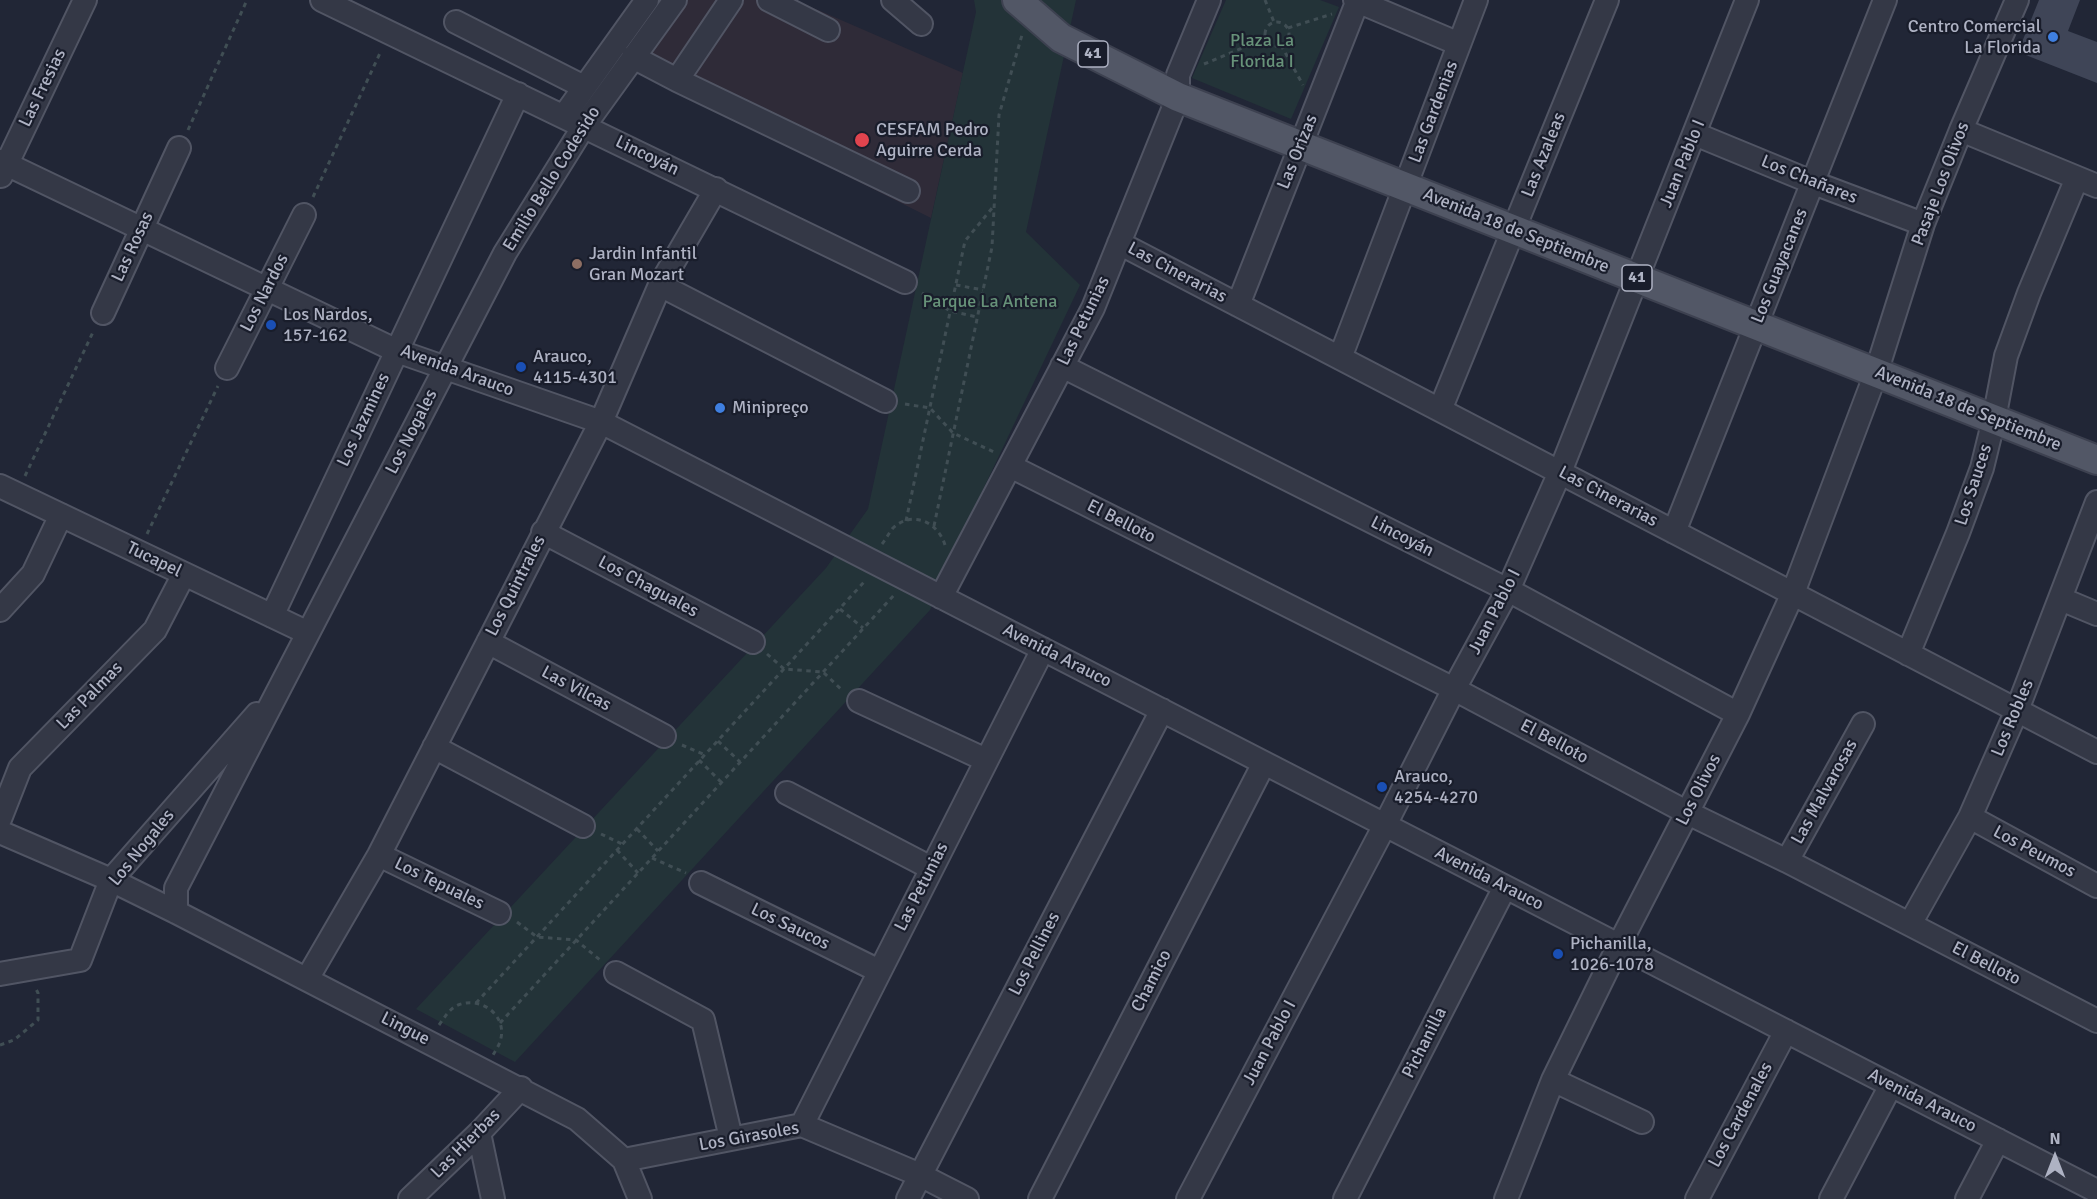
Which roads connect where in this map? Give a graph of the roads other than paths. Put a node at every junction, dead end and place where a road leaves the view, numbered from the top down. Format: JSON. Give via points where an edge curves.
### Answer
{"nodes":[{"id":1,"x":85,"y":0,"type":"edge"},
{"id":2,"x":322,"y":0,"type":"edge"},
{"id":3,"x":647,"y":0,"type":"edge"},
{"id":4,"x":675,"y":0,"type":"edge"},
{"id":5,"x":730,"y":0,"type":"edge"},
{"id":6,"x":769,"y":0,"type":"edge"},
{"id":7,"x":893,"y":0,"type":"edge"},
{"id":8,"x":1209,"y":0,"type":"edge"},
{"id":9,"x":1476,"y":0,"type":"edge"},
{"id":10,"x":1607,"y":0,"type":"edge"},
{"id":11,"x":1747,"y":0,"type":"edge"},
{"id":12,"x":1885,"y":0,"type":"edge"},
{"id":13,"x":2017,"y":0,"type":"edge"},
{"id":14,"x":1357,"y":2,"type":"edge"},
{"id":15,"x":1023,"y":5,"type":"edge"},
{"id":16,"x":456,"y":22,"type":"dead end"},
{"id":17,"x":921,"y":24,"type":"dead end"},
{"id":18,"x":828,"y":30,"type":"dead end"},
{"id":19,"x":1459,"y":44,"type":"junction"},
{"id":20,"x":633,"y":57,"type":"junction"},
{"id":21,"x":677,"y":80,"type":"junction"},
{"id":22,"x":1178,"y":86,"type":"junction"},
{"id":23,"x":584,"y":87,"type":"junction"},
{"id":24,"x":518,"y":94,"type":"junction"},
{"id":25,"x":574,"y":121,"type":"junction"},
{"id":26,"x":1961,"y":130,"type":"junction"},
{"id":27,"x":1695,"y":134,"type":"junction"},
{"id":28,"x":1301,"y":146,"type":"junction"},
{"id":29,"x":179,"y":148,"type":"road end"},
{"id":30,"x":2,"y":167,"type":"edge"},
{"id":31,"x":2087,"y":182,"type":"edge"},
{"id":32,"x":1814,"y":183,"type":"junction"},
{"id":33,"x":1405,"y":187,"type":"junction"},
{"id":34,"x":716,"y":189,"type":"junction"},
{"id":35,"x":908,"y":191,"type":"dead end"},
{"id":36,"x":304,"y":215,"type":"road end"},
{"id":37,"x":1923,"y":224,"type":"junction"},
{"id":38,"x":141,"y":228,"type":"junction"},
{"id":39,"x":1513,"y":230,"type":"junction"},
{"id":40,"x":1119,"y":243,"type":"junction"},
{"id":41,"x":1637,"y":278,"type":"junction"},
{"id":42,"x":905,"y":282,"type":"road end"},
{"id":43,"x":660,"y":285,"type":"junction"},
{"id":44,"x":267,"y":289,"type":"junction"},
{"id":45,"x":1238,"y":304,"type":"junction"},
{"id":46,"x":103,"y":313,"type":"road end"},
{"id":47,"x":1756,"y":325,"type":"junction"},
{"id":48,"x":397,"y":351,"type":"junction"},
{"id":49,"x":1340,"y":358,"type":"junction"},
{"id":50,"x":1062,"y":366,"type":"junction"},
{"id":51,"x":227,"y":368,"type":"road end"},
{"id":52,"x":445,"y":368,"type":"junction"},
{"id":53,"x":1876,"y":373,"type":"junction"},
{"id":54,"x":885,"y":400,"type":"road end"},
{"id":55,"x":1440,"y":410,"type":"junction"},
{"id":56,"x":1994,"y":419,"type":"junction"},
{"id":57,"x":601,"y":422,"type":"junction"},
{"id":58,"x":2097,"y":460,"type":"edge"},
{"id":59,"x":1011,"y":463,"type":"junction"},
{"id":60,"x":1560,"y":472,"type":"junction"},
{"id":61,"x":8,"y":490,"type":"edge"},
{"id":62,"x":2097,"y":502,"type":"edge"},
{"id":63,"x":61,"y":514,"type":"junction"},
{"id":64,"x":543,"y":532,"type":"junction"},
{"id":65,"x":1674,"y":532,"type":"junction"},
{"id":66,"x":184,"y":574,"type":"junction"},
{"id":67,"x":1508,"y":590,"type":"junction"},
{"id":68,"x":1793,"y":593,"type":"junction"},
{"id":69,"x":941,"y":597,"type":"junction"},
{"id":70,"x":2061,"y":599,"type":"junction"},
{"id":71,"x":0,"y":610,"type":"edge"},
{"id":72,"x":2097,"y":614,"type":"edge"},
{"id":73,"x":272,"y":616,"type":"junction"},
{"id":74,"x":308,"y":633,"type":"junction"},
{"id":75,"x":488,"y":642,"type":"junction"},
{"id":76,"x":753,"y":642,"type":"road end"},
{"id":77,"x":1042,"y":649,"type":"junction"},
{"id":78,"x":1908,"y":654,"type":"junction"},
{"id":79,"x":280,"y":688,"type":"junction"},
{"id":80,"x":1454,"y":689,"type":"junction"},
{"id":81,"x":852,"y":697,"type":"road end"},
{"id":82,"x":1162,"y":710,"type":"junction"},
{"id":83,"x":2018,"y":711,"type":"junction"},
{"id":84,"x":1738,"y":714,"type":"junction"},
{"id":85,"x":1863,"y":724,"type":"dead end"},
{"id":86,"x":664,"y":736,"type":"road end"},
{"id":87,"x":434,"y":747,"type":"junction"},
{"id":88,"x":2097,"y":752,"type":"edge"},
{"id":89,"x":986,"y":760,"type":"junction"},
{"id":90,"x":1264,"y":763,"type":"junction"},
{"id":91,"x":787,"y":793,"type":"dead end"},
{"id":92,"x":1688,"y":813,"type":"junction"},
{"id":93,"x":1971,"y":818,"type":"junction"},
{"id":94,"x":0,"y":819,"type":"edge"},
{"id":95,"x":1385,"y":825,"type":"junction"},
{"id":96,"x":583,"y":826,"type":"dead end"},
{"id":97,"x":0,"y":832,"type":"edge"},
{"id":98,"x":379,"y":855,"type":"junction"},
{"id":99,"x":1787,"y":861,"type":"junction"},
{"id":100,"x":931,"y":868,"type":"junction"},
{"id":101,"x":111,"y":880,"type":"junction"},
{"id":102,"x":701,"y":883,"type":"road end"},
{"id":103,"x":2097,"y":886,"type":"edge"},
{"id":104,"x":1505,"y":887,"type":"junction"},
{"id":105,"x":176,"y":905,"type":"junction"},
{"id":106,"x":499,"y":913,"type":"road end"},
{"id":107,"x":1910,"y":924,"type":"junction"},
{"id":108,"x":1619,"y":945,"type":"junction"},
{"id":109,"x":879,"y":971,"type":"junction"},
{"id":110,"x":616,"y":973,"type":"road end"},
{"id":111,"x":0,"y":974,"type":"edge"},
{"id":112,"x":307,"y":979,"type":"junction"},
{"id":113,"x":2097,"y":1021,"type":"edge"},
{"id":114,"x":1786,"y":1030,"type":"junction"},
{"id":115,"x":1553,"y":1080,"type":"junction"},
{"id":116,"x":1891,"y":1085,"type":"junction"},
{"id":117,"x":520,"y":1088,"type":"junction"},
{"id":118,"x":1642,"y":1122,"type":"dead end"},
{"id":119,"x":802,"y":1125,"type":"junction"},
{"id":120,"x":479,"y":1133,"type":"junction"},
{"id":121,"x":731,"y":1138,"type":"junction"},
{"id":122,"x":1998,"y":1140,"type":"junction"},
{"id":123,"x":624,"y":1160,"type":"junction"},
{"id":124,"x":920,"y":1175,"type":"junction"},
{"id":125,"x":2097,"y":1191,"type":"edge"},
{"id":126,"x":1509,"y":1198,"type":"edge"},
{"id":127,"x":410,"y":1199,"type":"edge"},
{"id":128,"x":493,"y":1199,"type":"edge"},
{"id":129,"x":640,"y":1199,"type":"edge"},
{"id":130,"x":908,"y":1199,"type":"edge"},
{"id":131,"x":967,"y":1199,"type":"edge"},
{"id":132,"x":1041,"y":1199,"type":"edge"},
{"id":133,"x":1188,"y":1199,"type":"edge"},
{"id":134,"x":1345,"y":1199,"type":"edge"},
{"id":135,"x":1697,"y":1199,"type":"edge"},
{"id":136,"x":1831,"y":1199,"type":"edge"},
{"id":137,"x":1967,"y":1199,"type":"edge"}],
"edges":[{"from":1,"to":30,"type":"street","name":"Las Fresias"},
{"from":2,"to":24,"type":"street","name":"Lincoyán"},
{"from":3,"to":23,"type":"street"},
{"from":4,"to":20,"type":"street","name":"Emilio Bello Codesido"},
{"from":5,"to":21,"type":"street"},
{"from":6,"to":18,"type":"street"},
{"from":7,"to":17,"type":"street"},
{"from":8,"to":22,"type":"street","name":"Las Petunias"},
{"from":9,"to":19,"type":"street","name":"Las Gardenias"},
{"from":10,"to":39,"type":"street","name":"Las Azaleas"},
{"from":11,"to":27,"type":"street","name":"Juan Pablo I"},
{"from":12,"to":32,"type":"street","name":"Los Guayacanes"},
{"from":13,"to":26,"type":"street","name":"Pasaje Los Olivos"},
{"from":14,"to":19,"type":"street"},
{"from":14,"to":28,"type":"street","name":"Las Orizas"},
{"from":15,"to":22,"type":"main road","name":"Avenida 18 de Septiembre","number":"41","via":[[1061,38]]},
{"from":16,"to":23,"type":"street"},
{"from":19,"to":33,"type":"street","name":"Las Gardenias"},
{"from":20,"to":21,"type":"street"},
{"from":20,"to":25,"type":"street","name":"Emilio Bello Codesido"},
{"from":21,"to":35,"type":"street"},
{"from":22,"to":28,"type":"main road","name":"Avenida 18 de Septiembre","number":"41"},
{"from":22,"to":40,"type":"street","name":"Las Petunias"},
{"from":23,"to":25,"type":"street"},
{"from":24,"to":25,"type":"street","name":"Lincoyán"},
{"from":24,"to":48,"type":"street","name":"Los Jazmines"},
{"from":25,"to":34,"type":"street","name":"Lincoyán"},
{"from":25,"to":52,"type":"street","name":"Emilio Bello Codesido"},
{"from":26,"to":31,"type":"street"},
{"from":26,"to":37,"type":"street","name":"Pasaje Los Olivos"},
{"from":27,"to":32,"type":"street","name":"Los Chañares"},
{"from":27,"to":41,"type":"street","name":"Juan Pablo I"},
{"from":28,"to":33,"type":"main road","name":"Avenida 18 de Septiembre","number":"41"},
{"from":28,"to":45,"type":"street","name":"Las Orizas"},
{"from":29,"to":38,"type":"street","name":"Las Rosas"},
{"from":30,"to":38,"type":"street","name":"Avenida Arauco"},
{"from":31,"to":56,"type":"street","name":"Los Sauces","via":[[2029,293],[2006,356]]},
{"from":32,"to":37,"type":"street","name":"Los Chañares"},
{"from":32,"to":47,"type":"street","name":"Los Guayacanes"},
{"from":33,"to":39,"type":"main road","name":"Avenida 18 de Septiembre","number":"41"},
{"from":33,"to":49,"type":"street","name":"Las Gardenias"},
{"from":34,"to":42,"type":"street","name":"Lincoyán"},
{"from":34,"to":43,"type":"street","name":"Los Quintrales"},
{"from":36,"to":44,"type":"street","name":"Los Nardos"},
{"from":37,"to":53,"type":"street","name":"Pasaje Los Olivos"},
{"from":38,"to":44,"type":"street","name":"Avenida Arauco"},
{"from":38,"to":46,"type":"street","name":"Las Rosas"},
{"from":39,"to":41,"type":"main road","name":"Avenida 18 de Septiembre","number":"41"},
{"from":39,"to":55,"type":"street","name":"Las Azaleas"},
{"from":40,"to":45,"type":"street","name":"Las Cinerarias"},
{"from":40,"to":50,"type":"street","name":"Las Petunias","via":[[1093,308]]},
{"from":41,"to":47,"type":"main road","name":"Avenida 18 de Septiembre","number":"41"},
{"from":41,"to":60,"type":"street","name":"Juan Pablo I"},
{"from":43,"to":54,"type":"street"},
{"from":43,"to":57,"type":"street","name":"Los Quintrales"},
{"from":44,"to":48,"type":"street","name":"Avenida Arauco"},
{"from":44,"to":51,"type":"street","name":"Los Nardos"},
{"from":45,"to":49,"type":"street","name":"Las Cinerarias"},
{"from":47,"to":53,"type":"main road","name":"Avenida 18 de Septiembre","number":"41"},
{"from":47,"to":65,"type":"street","name":"Los Guayacanes"},
{"from":48,"to":52,"type":"street","name":"Avenida Arauco"},
{"from":48,"to":73,"type":"street","name":"Los Jazmines"},
{"from":49,"to":55,"type":"street","name":"Las Cinerarias"},
{"from":50,"to":59,"type":"street","name":"Las Petunias"},
{"from":50,"to":67,"type":"street","name":"Lincoyán"},
{"from":52,"to":57,"type":"street","name":"Avenida Arauco"},
{"from":52,"to":74,"type":"street","name":"Los Nogales"},
{"from":53,"to":56,"type":"main road","name":"Avenida 18 de Septiembre","number":"41"},
{"from":53,"to":68,"type":"street","name":"Los Olivos"},
{"from":55,"to":60,"type":"street","name":"Las Cinerarias"},
{"from":56,"to":58,"type":"main road","name":"Avenida 18 de Septiembre","number":"41"},
{"from":56,"to":78,"type":"street","name":"Los Sauces","via":[[1982,468]]},
{"from":57,"to":64,"type":"street","name":"Los Quintrales"},
{"from":57,"to":69,"type":"street","name":"Avenida Arauco"},
{"from":59,"to":69,"type":"street","name":"Las Petunias"},
{"from":59,"to":80,"type":"street","name":"El Belloto"},
{"from":60,"to":65,"type":"street","name":"Las Cinerarias"},
{"from":60,"to":67,"type":"street","name":"Juan Pablo I"},
{"from":61,"to":63,"type":"street","name":"Tucapel"},
{"from":62,"to":70,"type":"street","name":"Los Robles"},
{"from":63,"to":66,"type":"street","name":"Tucapel"},
{"from":63,"to":71,"type":"street","via":[[33,574]]},
{"from":64,"to":75,"type":"street","name":"Los Quintrales"},
{"from":64,"to":76,"type":"street","name":"Los Chaguales"},
{"from":65,"to":68,"type":"street","name":"Las Cinerarias"},
{"from":66,"to":73,"type":"street","name":"Tucapel"},
{"from":66,"to":94,"type":"street","name":"Las Palmas","via":[[155,630],[20,768]]},
{"from":67,"to":80,"type":"street","name":"Juan Pablo I"},
{"from":67,"to":84,"type":"street","name":"Lincoyán"},
{"from":68,"to":78,"type":"street","name":"Las Cinerarias"},
{"from":68,"to":84,"type":"street","name":"Los Olivos"},
{"from":69,"to":77,"type":"street","name":"Avenida Arauco"},
{"from":70,"to":72,"type":"street"},
{"from":70,"to":83,"type":"street","name":"Los Robles"},
{"from":73,"to":74,"type":"street","name":"Tucapel"},
{"from":74,"to":79,"type":"street","name":"Los Nogales"},
{"from":75,"to":86,"type":"street","name":"Las Vilcas"},
{"from":75,"to":87,"type":"street","name":"Los Quintrales"},
{"from":77,"to":82,"type":"street","name":"Avenida Arauco"},
{"from":77,"to":89,"type":"street","name":"Las Petunias"},
{"from":78,"to":83,"type":"street","name":"Las Cinerarias"},
{"from":79,"to":101,"type":"street","name":"Los Nogales"},
{"from":79,"to":105,"type":"street","name":"Los Nogales","via":[[176,888]]},
{"from":80,"to":92,"type":"street","name":"El Belloto"},
{"from":80,"to":95,"type":"street","name":"Juan Pablo I"},
{"from":81,"to":89,"type":"street"},
{"from":82,"to":90,"type":"street","name":"Avenida Arauco"},
{"from":82,"to":124,"type":"street","name":"Los Pellines"},
{"from":83,"to":88,"type":"street","name":"Las Cinerarias"},
{"from":83,"to":93,"type":"street","name":"Los Robles"},
{"from":84,"to":92,"type":"street","name":"Los Olivos"},
{"from":85,"to":99,"type":"street","name":"Las Malvarosas"},
{"from":87,"to":96,"type":"street"},
{"from":87,"to":98,"type":"street","name":"Los Quintrales"},
{"from":89,"to":100,"type":"street","name":"Las Petunias"},
{"from":90,"to":95,"type":"street","name":"Avenida Arauco"},
{"from":90,"to":132,"type":"street","name":"Chamico"},
{"from":91,"to":100,"type":"street"},
{"from":92,"to":99,"type":"street","name":"El Belloto"},
{"from":92,"to":108,"type":"street","name":"Los Olivos"},
{"from":93,"to":103,"type":"street","name":"Los Peumos"},
{"from":93,"to":107,"type":"street","name":"Los Robles"},
{"from":95,"to":104,"type":"street","name":"Avenida Arauco"},
{"from":95,"to":133,"type":"street","name":"Juan Pablo I"},
{"from":97,"to":101,"type":"street","name":"Lingue"},
{"from":98,"to":106,"type":"street","name":"Los Tepuales"},
{"from":98,"to":112,"type":"street","name":"Los Quintrales"},
{"from":99,"to":107,"type":"street","name":"El Belloto"},
{"from":100,"to":109,"type":"street","name":"Las Petunias"},
{"from":101,"to":105,"type":"street","name":"Lingue"},
{"from":101,"to":111,"type":"street","name":"Los Nogales","via":[[80,960]]},
{"from":102,"to":109,"type":"street","name":"Los Saucos"},
{"from":104,"to":108,"type":"street","name":"Avenida Arauco"},
{"from":104,"to":134,"type":"street","name":"Pichanilla"},
{"from":105,"to":112,"type":"street","name":"Lingue"},
{"from":107,"to":113,"type":"street","name":"El Belloto"},
{"from":108,"to":114,"type":"street","name":"Avenida Arauco"},
{"from":108,"to":115,"type":"street","name":"Los Olivos"},
{"from":109,"to":119,"type":"street","name":"Las Petunias"},
{"from":110,"to":121,"type":"street","via":[[703,1020]]},
{"from":112,"to":117,"type":"street","name":"Lingue"},
{"from":114,"to":116,"type":"street","name":"Avenida Arauco"},
{"from":114,"to":135,"type":"street","name":"Los Cardenales"},
{"from":115,"to":118,"type":"street"},
{"from":115,"to":126,"type":"street","name":"Los Olivos"},
{"from":116,"to":122,"type":"street","name":"Avenida Arauco"},
{"from":116,"to":136,"type":"street"},
{"from":117,"to":120,"type":"street","name":"Las Hierbas"},
{"from":117,"to":123,"type":"street","name":"Lingue","via":[[577,1119]]},
{"from":119,"to":121,"type":"street","name":"Los Girasoles"},
{"from":119,"to":124,"type":"street","name":"Los Girasoles"},
{"from":120,"to":127,"type":"street","name":"Las Hierbas"},
{"from":120,"to":128,"type":"street"},
{"from":121,"to":123,"type":"street","name":"Los Girasoles"},
{"from":122,"to":125,"type":"street","name":"Avenida Arauco"},
{"from":122,"to":137,"type":"street"},
{"from":123,"to":129,"type":"street"},
{"from":124,"to":130,"type":"street","name":"Los Pellines"},
{"from":124,"to":131,"type":"street","name":"Los Girasoles"}]}
